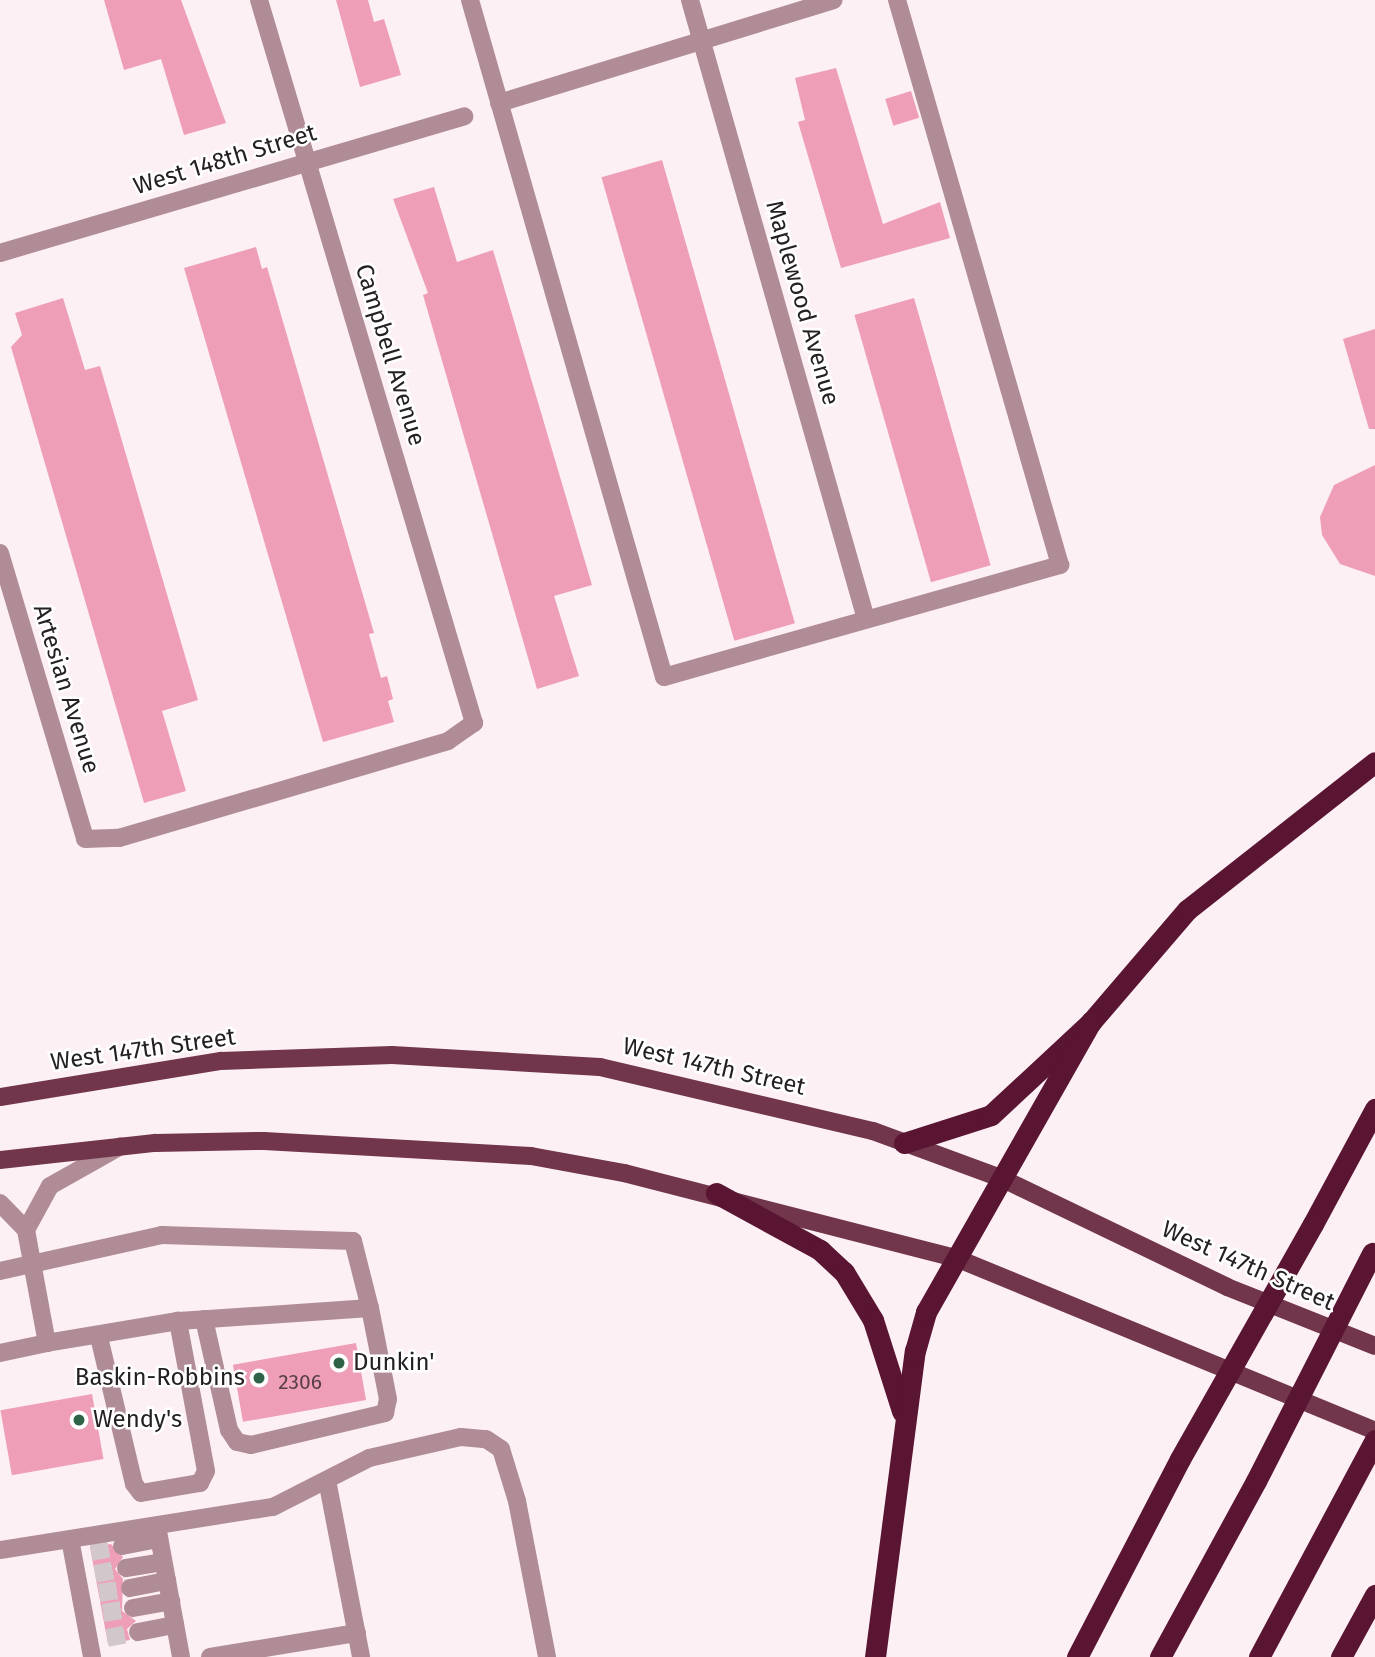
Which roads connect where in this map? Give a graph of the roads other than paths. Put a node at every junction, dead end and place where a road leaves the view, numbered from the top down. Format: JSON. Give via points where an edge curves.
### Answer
{"nodes":[{"id":1,"x":260,"y":0,"type":"edge"},
{"id":2,"x":470,"y":0,"type":"edge"},
{"id":3,"x":690,"y":0,"type":"edge"},
{"id":4,"x":833,"y":0,"type":"edge"},
{"id":5,"x":897,"y":0,"type":"edge"},
{"id":6,"x":703,"y":40,"type":"junction"},
{"id":7,"x":499,"y":103,"type":"junction"},
{"id":8,"x":464,"y":116,"type":"dead end"},
{"id":9,"x":307,"y":161,"type":"junction"},
{"id":10,"x":0,"y":253,"type":"edge"},
{"id":11,"x":0,"y":553,"type":"edge"},
{"id":12,"x":866,"y":619,"type":"junction"},
{"id":13,"x":1375,"y":762,"type":"edge"},
{"id":14,"x":85,"y":839,"type":"joint"},
{"id":15,"x":1091,"y":1022,"type":"junction"},
{"id":16,"x":0,"y":1097,"type":"edge"},
{"id":17,"x":1375,"y":1109,"type":"edge"},
{"id":18,"x":904,"y":1143,"type":"junction"},
{"id":19,"x":121,"y":1146,"type":"junction"},
{"id":20,"x":0,"y":1160,"type":"edge"},
{"id":21,"x":1001,"y":1178,"type":"junction"},
{"id":22,"x":716,"y":1193,"type":"junction"},
{"id":23,"x":0,"y":1203,"type":"edge"},
{"id":24,"x":26,"y":1230,"type":"junction"},
{"id":25,"x":1373,"y":1250,"type":"edge"},
{"id":26,"x":956,"y":1258,"type":"junction"},
{"id":27,"x":31,"y":1265,"type":"junction"},
{"id":28,"x":0,"y":1271,"type":"edge"},
{"id":29,"x":370,"y":1308,"type":"junction"},
{"id":30,"x":204,"y":1319,"type":"junction"},
{"id":31,"x":178,"y":1321,"type":"junction"},
{"id":32,"x":99,"y":1337,"type":"junction"},
{"id":33,"x":47,"y":1343,"type":"junction"},
{"id":34,"x":1375,"y":1346,"type":"edge"},
{"id":35,"x":0,"y":1353,"type":"edge"},
{"id":36,"x":905,"y":1423,"type":"junction"},
{"id":37,"x":1375,"y":1431,"type":"edge"},
{"id":38,"x":1375,"y":1440,"type":"edge"},
{"id":39,"x":327,"y":1480,"type":"junction"},
{"id":40,"x":158,"y":1532,"type":"junction"},
{"id":41,"x":122,"y":1546,"type":"tunnel mouth"},
{"id":42,"x":72,"y":1547,"type":"junction"},
{"id":43,"x":0,"y":1550,"type":"edge"},
{"id":44,"x":91,"y":1552,"type":"tunnel mouth"},
{"id":45,"x":163,"y":1562,"type":"junction"},
{"id":46,"x":126,"y":1568,"type":"tunnel mouth"},
{"id":47,"x":167,"y":1581,"type":"junction"},
{"id":48,"x":130,"y":1588,"type":"tunnel mouth"},
{"id":49,"x":99,"y":1593,"type":"tunnel mouth"},
{"id":50,"x":1375,"y":1595,"type":"edge"},
{"id":51,"x":81,"y":1596,"type":"junction"},
{"id":52,"x":171,"y":1601,"type":"junction"},
{"id":53,"x":133,"y":1608,"type":"tunnel mouth"},
{"id":54,"x":175,"y":1625,"type":"junction"},
{"id":55,"x":138,"y":1632,"type":"tunnel mouth"},
{"id":56,"x":357,"y":1633,"type":"junction"},
{"id":57,"x":96,"y":1645,"type":"edge"},
{"id":58,"x":181,"y":1657,"type":"edge"},
{"id":59,"x":209,"y":1657,"type":"edge"},
{"id":60,"x":361,"y":1657,"type":"edge"},
{"id":61,"x":547,"y":1657,"type":"edge"},
{"id":62,"x":875,"y":1657,"type":"edge"},
{"id":63,"x":1077,"y":1657,"type":"edge"},
{"id":64,"x":1160,"y":1657,"type":"edge"},
{"id":65,"x":1259,"y":1657,"type":"edge"},
{"id":66,"x":1341,"y":1657,"type":"edge"}],
"edges":[{"from":1,"to":9,"type":"street","name":"Campbell Avenue"},
{"from":2,"to":7,"type":"street"},
{"from":3,"to":6,"type":"street","name":"Maplewood Avenue"},
{"from":4,"to":6,"type":"street"},
{"from":5,"to":12,"type":"street","via":[[1060,565]]},
{"from":6,"to":7,"type":"street"},
{"from":6,"to":12,"type":"street","name":"Maplewood Avenue"},
{"from":7,"to":12,"type":"street","via":[[664,677]]},
{"from":8,"to":9,"type":"street","name":"West 148th Street"},
{"from":9,"to":10,"type":"street","name":"West 148th Street"},
{"from":9,"to":14,"type":"street","name":"Campbell Avenue","via":[[474,723],[448,741],[119,838]]},
{"from":11,"to":14,"type":"street","name":"Artesian Avenue"},
{"from":13,"to":15,"type":"highway","via":[[1187,910]]},
{"from":15,"to":18,"type":"highway","via":[[991,1115]]},
{"from":15,"to":21,"type":"highway"},
{"from":16,"to":18,"type":"main road","name":"West 147th Street","via":[[221,1061],[487,1058],[600,1067],[731,1093]]},
{"from":17,"to":63,"type":"highway","bridge":true,"via":[[1180,1459]]},
{"from":18,"to":21,"type":"main road","name":"West 147th Street"},
{"from":19,"to":20,"type":"main road"},
{"from":19,"to":22,"type":"main road","via":[[264,1141],[531,1156]]},
{"from":19,"to":24,"type":"street","via":[[50,1186]]},
{"from":21,"to":26,"type":"highway"},
{"from":21,"to":34,"type":"main road","name":"West 147th Street","via":[[1227,1287]]},
{"from":22,"to":26,"type":"main road"},
{"from":22,"to":36,"type":"highway","via":[[820,1250],[844,1272],[873,1320]]},
{"from":23,"to":24,"type":"street"},
{"from":24,"to":27,"type":"street"},
{"from":25,"to":64,"type":"highway","bridge":true},
{"from":26,"to":36,"type":"highway","via":[[926,1312]]},
{"from":26,"to":37,"type":"main road"},
{"from":27,"to":28,"type":"street"},
{"from":27,"to":29,"type":"street","via":[[162,1235],[353,1241]]},
{"from":27,"to":33,"type":"street"},
{"from":29,"to":30,"type":"street"},
{"from":29,"to":30,"type":"street","via":[[388,1399],[385,1413],[251,1445],[237,1442],[229,1430]]},
{"from":30,"to":31,"type":"street"},
{"from":31,"to":32,"type":"street"},
{"from":31,"to":32,"type":"street","via":[[206,1471],[200,1483],[141,1493],[134,1484]]},
{"from":32,"to":33,"type":"street"},
{"from":33,"to":35,"type":"street"},
{"from":36,"to":62,"type":"highway"},
{"from":38,"to":65,"type":"highway"},
{"from":39,"to":40,"type":"street","via":[[273,1507]]},
{"from":39,"to":56,"type":"street"},
{"from":39,"to":61,"type":"street","via":[[369,1458],[461,1437],[486,1439],[501,1449]]},
{"from":40,"to":41,"type":"street"},
{"from":40,"to":42,"type":"street"},
{"from":40,"to":45,"type":"street"},
{"from":42,"to":43,"type":"street"},
{"from":42,"to":44,"type":"street"},
{"from":42,"to":51,"type":"street","via":[[86,1575]]},
{"from":45,"to":46,"type":"street"},
{"from":45,"to":47,"type":"street"},
{"from":47,"to":48,"type":"street"},
{"from":47,"to":52,"type":"street"},
{"from":49,"to":51,"type":"street"},
{"from":50,"to":66,"type":"highway"},
{"from":51,"to":57,"type":"street","via":[[94,1615]]},
{"from":52,"to":53,"type":"street"},
{"from":52,"to":54,"type":"street"},
{"from":54,"to":55,"type":"street"},
{"from":54,"to":58,"type":"street"},
{"from":56,"to":59,"type":"street"},
{"from":56,"to":60,"type":"street"}]}
